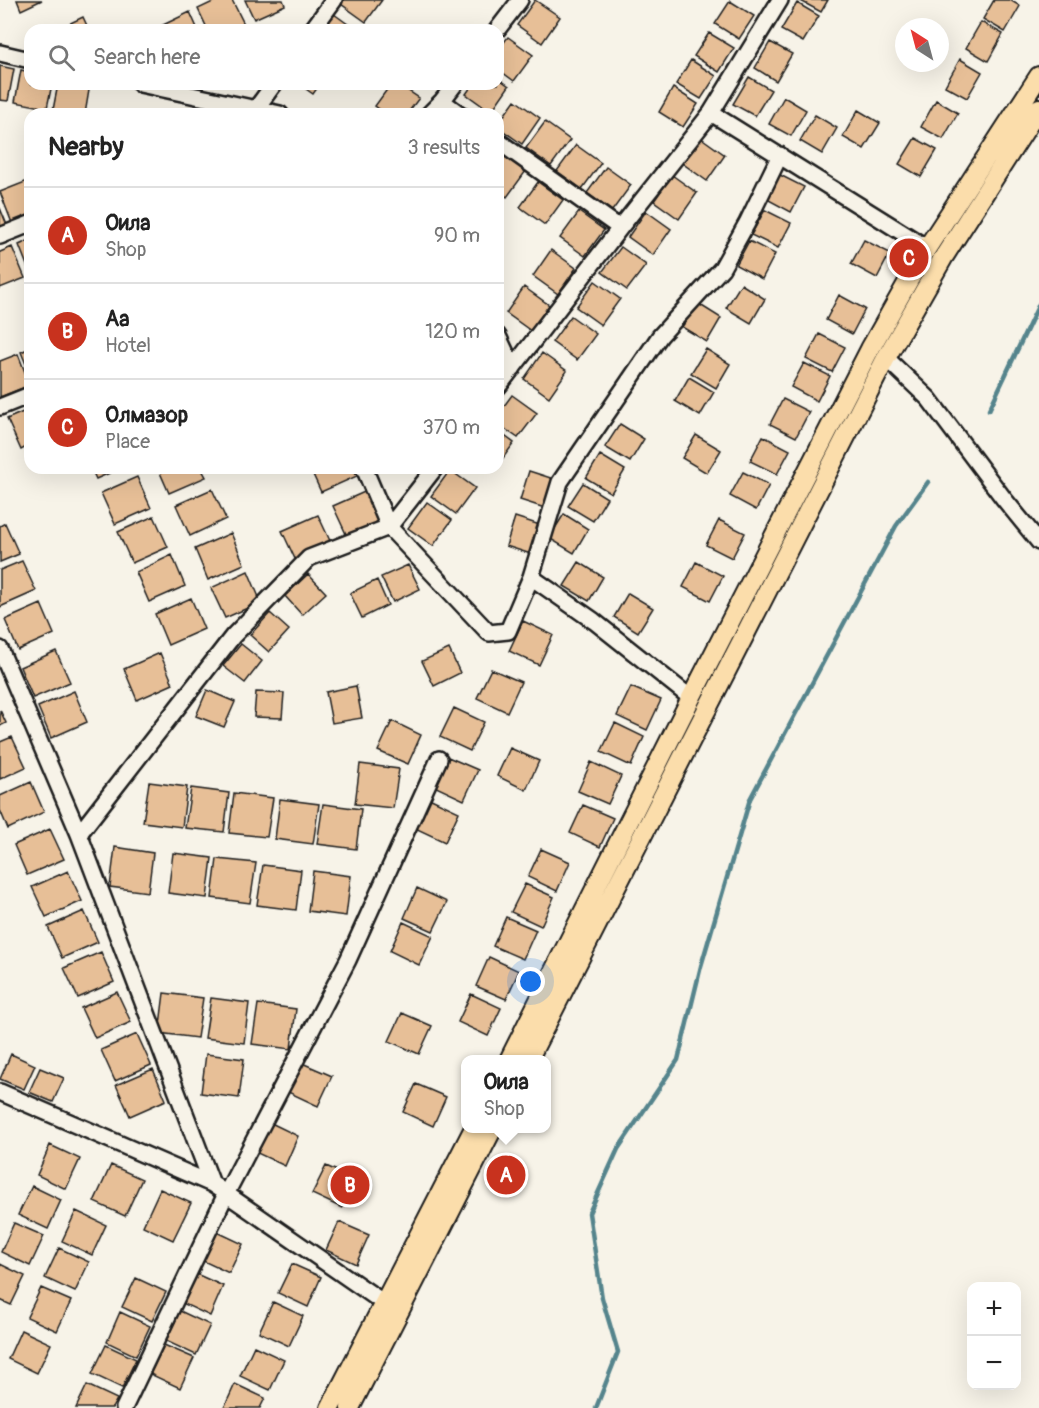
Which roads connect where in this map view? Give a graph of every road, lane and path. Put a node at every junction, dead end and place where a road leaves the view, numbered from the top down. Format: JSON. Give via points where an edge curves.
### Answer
{"nodes":[{"id":1,"x":334,"y":0,"type":"edge"},
{"id":2,"x":520,"y":0,"type":"edge"},
{"id":3,"x":780,"y":0,"type":"edge"},
{"id":4,"x":316,"y":24,"type":"edge"},
{"id":5,"x":502,"y":24,"type":"edge"},
{"id":6,"x":0,"y":53,"type":"edge"},
{"id":7,"x":24,"y":59,"type":"edge"},
{"id":8,"x":1039,"y":76,"type":"edge"},
{"id":9,"x":164,"y":90,"type":"edge"},
{"id":10,"x":270,"y":90,"type":"edge"},
{"id":11,"x":450,"y":90,"type":"edge"},
{"id":12,"x":442,"y":101,"type":"junction"},
{"id":13,"x":238,"y":108,"type":"edge"},
{"id":14,"x":257,"y":108,"type":"edge"},
{"id":15,"x":435,"y":108,"type":"edge"},
{"id":16,"x":452,"y":108,"type":"edge"},
{"id":17,"x":1039,"y":108,"type":"edge"},
{"id":18,"x":711,"y":113,"type":"junction"},
{"id":19,"x":504,"y":145,"type":"edge"},
{"id":20,"x":780,"y":155,"type":"junction"},
{"id":21,"x":24,"y":226,"type":"edge"},
{"id":22,"x":620,"y":228,"type":"junction"},
{"id":23,"x":0,"y":236,"type":"edge"},
{"id":24,"x":927,"y":248,"type":"junction"},
{"id":25,"x":504,"y":349,"type":"edge"},
{"id":26,"x":886,"y":358,"type":"junction"},
{"id":27,"x":513,"y":368,"type":"junction"},
{"id":28,"x":504,"y":379,"type":"edge"},
{"id":29,"x":24,"y":397,"type":"edge"},
{"id":30,"x":0,"y":407,"type":"edge"},
{"id":31,"x":367,"y":474,"type":"edge"},
{"id":32,"x":430,"y":474,"type":"edge"},
{"id":33,"x":389,"y":526,"type":"junction"},
{"id":34,"x":1039,"y":542,"type":"edge"},
{"id":35,"x":531,"y":577,"type":"junction"},
{"id":36,"x":0,"y":649,"type":"edge"},
{"id":37,"x":691,"y":698,"type":"junction"},
{"id":38,"x":439,"y":759,"type":"dead end"},
{"id":39,"x":79,"y":834,"type":"junction"},
{"id":40,"x":511,"y":1055,"type":"edge"},
{"id":41,"x":530,"y":1055,"type":"edge"},
{"id":42,"x":0,"y":1092,"type":"edge"},
{"id":43,"x":471,"y":1133,"type":"edge"},
{"id":44,"x":490,"y":1133,"type":"edge"},
{"id":45,"x":212,"y":1184,"type":"junction"},
{"id":46,"x":226,"y":1194,"type":"junction"},
{"id":47,"x":384,"y":1303,"type":"junction"},
{"id":48,"x":124,"y":1408,"type":"edge"},
{"id":49,"x":330,"y":1408,"type":"edge"},
{"id":50,"x":350,"y":1408,"type":"edge"}],
"edges":[{"from":1,"to":4,"type":"street"},
{"from":2,"to":5,"type":"street"},
{"from":3,"to":18,"type":"street"},
{"from":6,"to":7,"type":"street"},
{"from":8,"to":24,"type":"main road"},
{"from":9,"to":13,"type":"street"},
{"from":10,"to":14,"type":"street"},
{"from":11,"to":12,"type":"street"},
{"from":12,"to":15,"type":"street"},
{"from":12,"to":16,"type":"street"},
{"from":17,"to":26,"type":"main road","via":[[943,258]]},
{"from":18,"to":20,"type":"street"},
{"from":18,"to":22,"type":"street"},
{"from":19,"to":22,"type":"street"},
{"from":20,"to":24,"type":"street"},
{"from":20,"to":35,"type":"street","via":[[722,268],[660,336],[560,482]]},
{"from":21,"to":23,"type":"street"},
{"from":22,"to":27,"type":"street"},
{"from":24,"to":37,"type":"main road","via":[[870,349]]},
{"from":25,"to":27,"type":"street"},
{"from":26,"to":34,"type":"street","via":[[929,399]]},
{"from":26,"to":41,"type":"main road"},
{"from":27,"to":28,"type":"street"},
{"from":29,"to":30,"type":"street"},
{"from":31,"to":33,"type":"street"},
{"from":32,"to":33,"type":"street"},
{"from":33,"to":35,"type":"street","via":[[489,633],[508,631]]},
{"from":33,"to":39,"type":"street","via":[[309,558],[233,636]]},
{"from":35,"to":37,"type":"street"},
{"from":36,"to":39,"type":"street"},
{"from":37,"to":40,"type":"main road"},
{"from":38,"to":46,"type":"street","via":[[348,960]]},
{"from":39,"to":45,"type":"street"},
{"from":42,"to":45,"type":"street"},
{"from":43,"to":47,"type":"main road"},
{"from":44,"to":50,"type":"main road"},
{"from":45,"to":46,"type":"street"},
{"from":46,"to":47,"type":"street"},
{"from":46,"to":48,"type":"street"},
{"from":47,"to":49,"type":"main road"}]}
